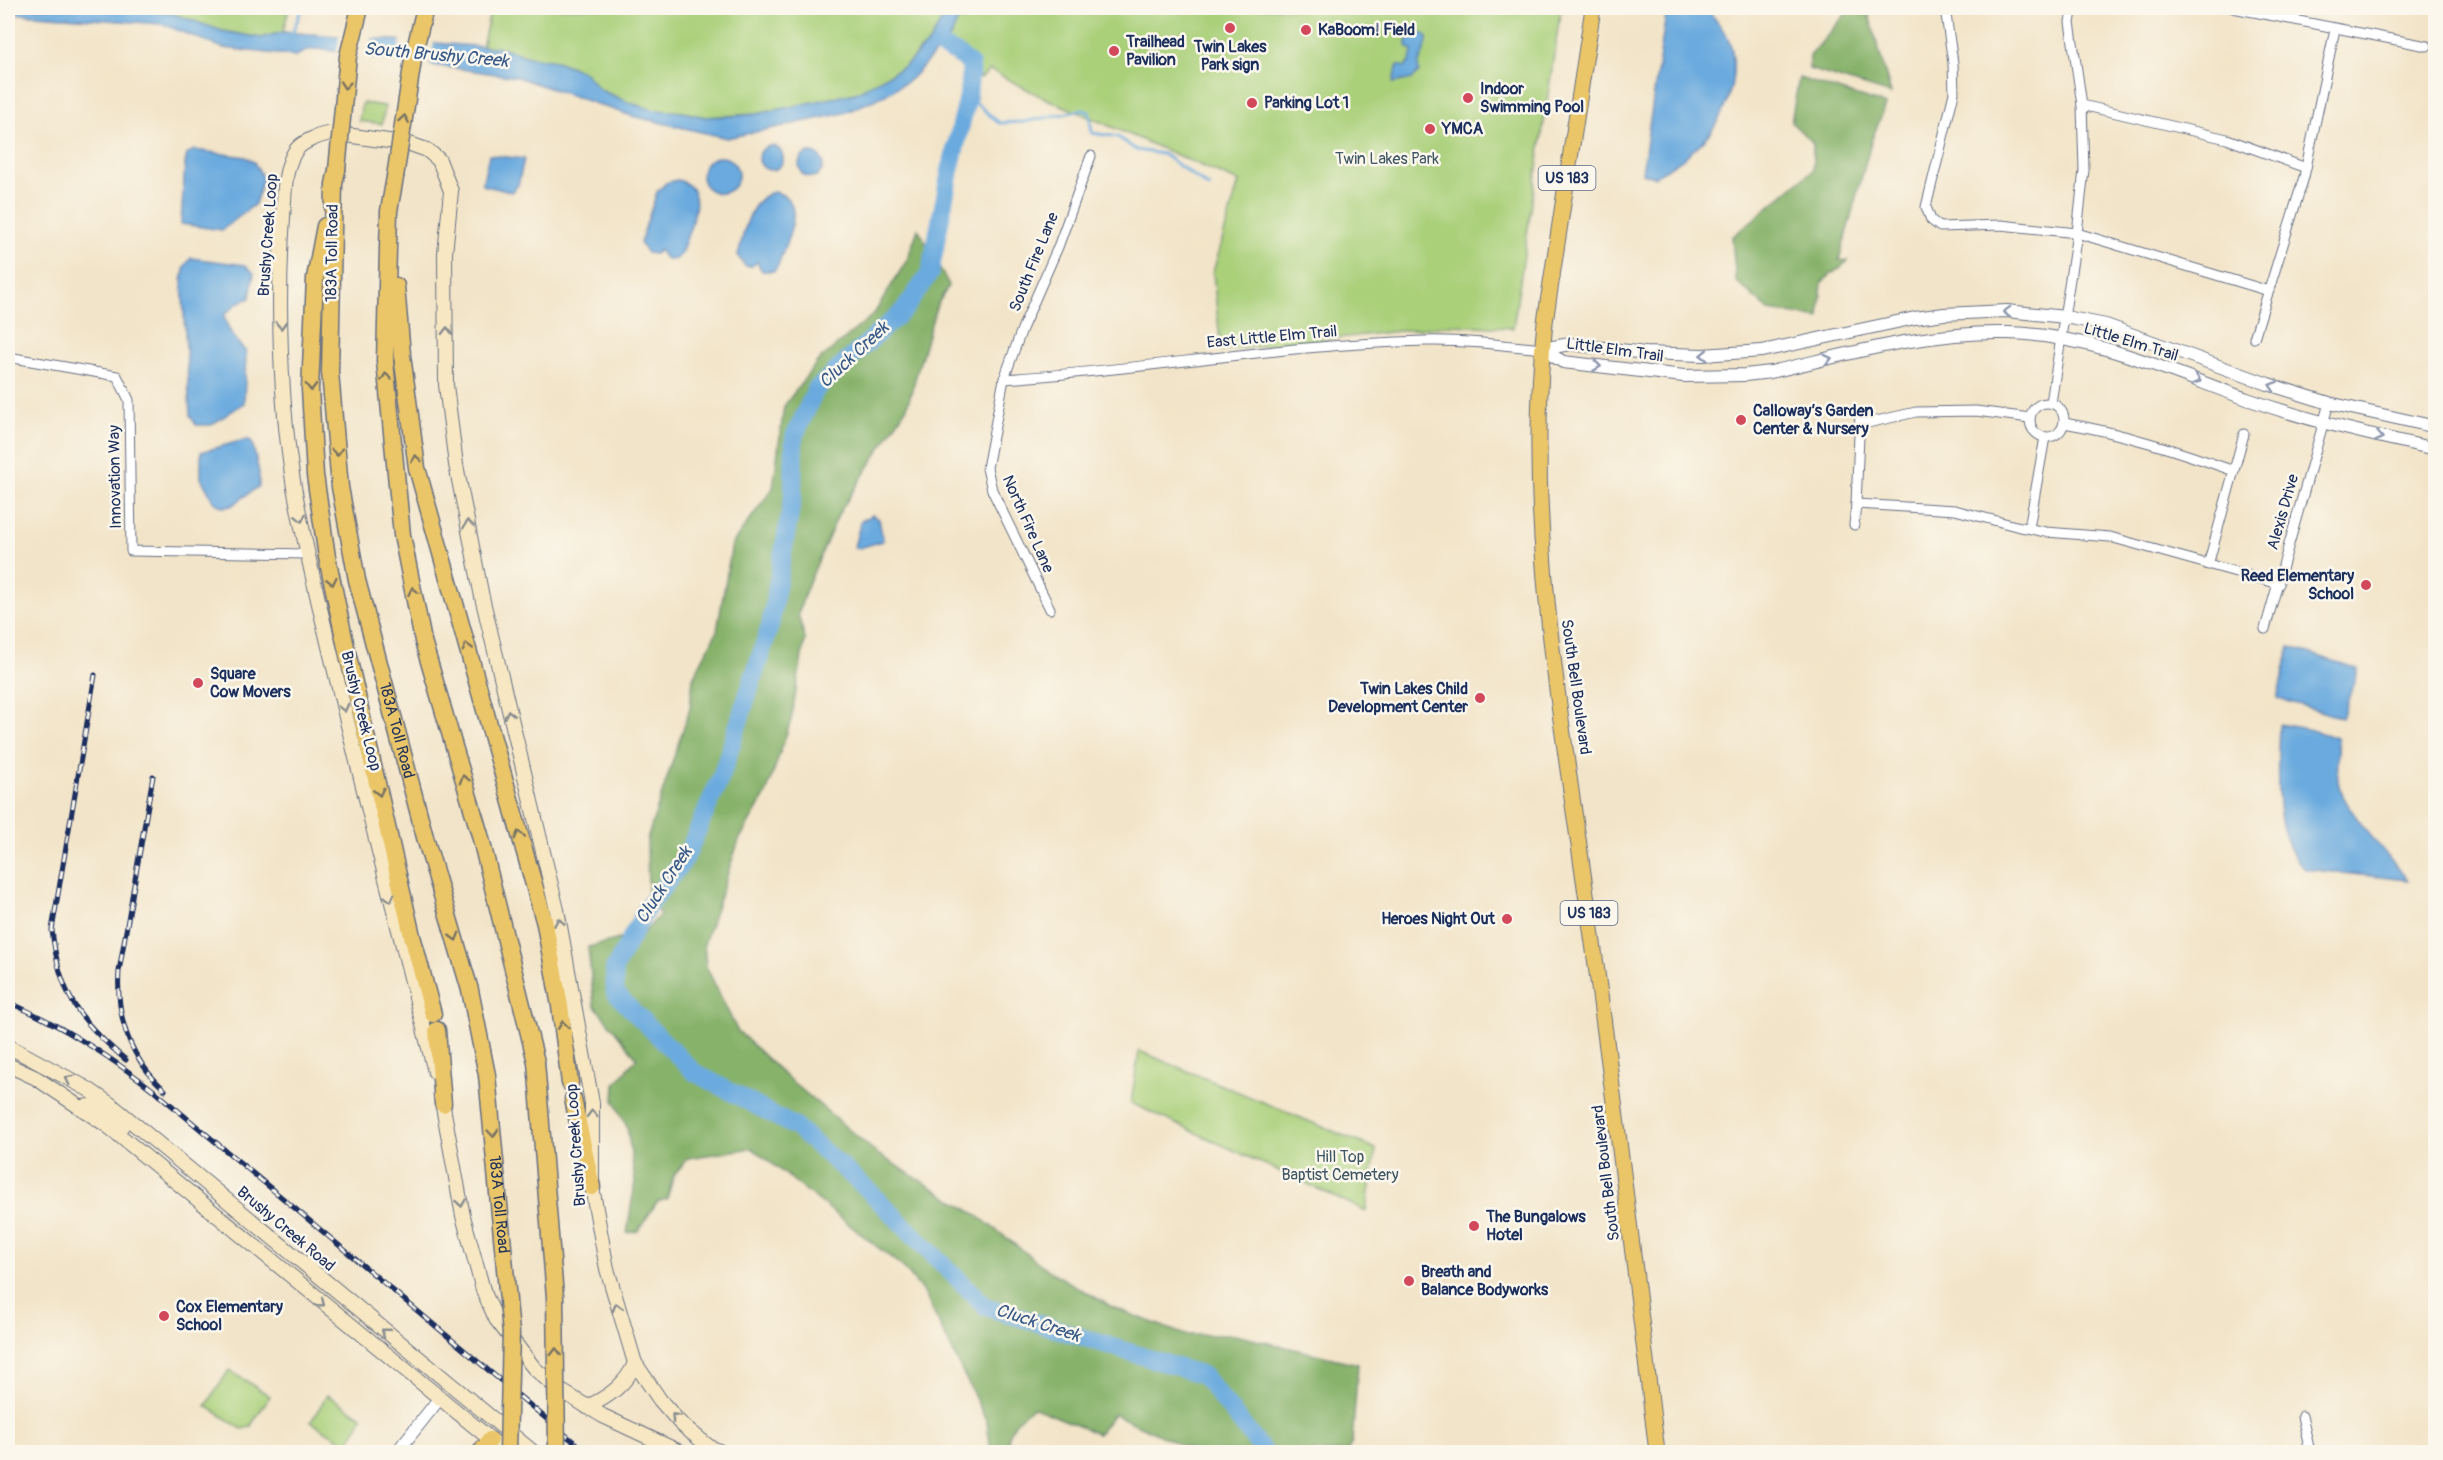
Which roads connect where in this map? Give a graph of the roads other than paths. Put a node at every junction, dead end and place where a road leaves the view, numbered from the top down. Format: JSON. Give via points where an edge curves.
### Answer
{"nodes":[{"id":1,"x":360,"y":8,"type":"edge"},
{"id":2,"x":425,"y":8,"type":"edge"},
{"id":3,"x":1593,"y":8,"type":"edge"},
{"id":4,"x":1945,"y":8,"type":"edge"},
{"id":5,"x":2073,"y":8,"type":"edge"},
{"id":6,"x":2233,"y":8,"type":"edge"},
{"id":7,"x":2336,"y":29,"type":"junction"},
{"id":8,"x":2427,"y":46,"type":"dead end"},
{"id":9,"x":2082,"y":105,"type":"junction"},
{"id":10,"x":1091,"y":156,"type":"dead end"},
{"id":11,"x":2306,"y":168,"type":"junction"},
{"id":12,"x":335,"y":177,"type":"junction"},
{"id":13,"x":389,"y":211,"type":"junction"},
{"id":14,"x":2077,"y":233,"type":"junction"},
{"id":15,"x":2269,"y":291,"type":"junction"},
{"id":16,"x":2065,"y":317,"type":"junction"},
{"id":17,"x":2061,"y":338,"type":"junction"},
{"id":18,"x":2254,"y":338,"type":"dead end"},
{"id":19,"x":1542,"y":349,"type":"junction"},
{"id":20,"x":8,"y":357,"type":"edge"},
{"id":21,"x":1004,"y":379,"type":"junction"},
{"id":22,"x":2052,"y":403,"type":"junction"},
{"id":23,"x":2329,"y":403,"type":"junction"},
{"id":24,"x":1860,"y":413,"type":"dead end"},
{"id":25,"x":2030,"y":418,"type":"junction"},
{"id":26,"x":2064,"y":423,"type":"junction"},
{"id":27,"x":2323,"y":424,"type":"junction"},
{"id":28,"x":1859,"y":425,"type":"junction"},
{"id":29,"x":2436,"y":427,"type":"edge"},
{"id":30,"x":2244,"y":434,"type":"dead end"},
{"id":31,"x":2045,"y":437,"type":"junction"},
{"id":32,"x":2436,"y":449,"type":"edge"},
{"id":33,"x":2234,"y":471,"type":"junction"},
{"id":34,"x":1856,"y":504,"type":"junction"},
{"id":35,"x":1854,"y":525,"type":"dead end"},
{"id":36,"x":2029,"y":528,"type":"junction"},
{"id":37,"x":308,"y":554,"type":"junction"},
{"id":38,"x":2208,"y":565,"type":"junction"},
{"id":39,"x":2278,"y":584,"type":"junction"},
{"id":40,"x":1050,"y":609,"type":"dead end"},
{"id":41,"x":2265,"y":629,"type":"dead end"},
{"id":42,"x":8,"y":1046,"type":"edge"},
{"id":43,"x":8,"y":1065,"type":"edge"},
{"id":44,"x":443,"y":1104,"type":"junction"},
{"id":45,"x":81,"y":1108,"type":"junction"},
{"id":46,"x":592,"y":1187,"type":"junction"},
{"id":47,"x":322,"y":1280,"type":"junction"},
{"id":48,"x":635,"y":1363,"type":"junction"},
{"id":49,"x":431,"y":1368,"type":"junction"},
{"id":50,"x":439,"y":1399,"type":"junction"},
{"id":51,"x":587,"y":1407,"type":"junction"},
{"id":52,"x":2302,"y":1416,"type":"dead end"},
{"id":53,"x":489,"y":1442,"type":"edge"},
{"id":54,"x":397,"y":1452,"type":"edge"},
{"id":55,"x":507,"y":1452,"type":"edge"},
{"id":56,"x":521,"y":1452,"type":"edge"},
{"id":57,"x":533,"y":1452,"type":"edge"},
{"id":58,"x":557,"y":1452,"type":"edge"},
{"id":59,"x":680,"y":1452,"type":"edge"},
{"id":60,"x":721,"y":1452,"type":"edge"},
{"id":61,"x":1657,"y":1452,"type":"edge"},
{"id":62,"x":2310,"y":1452,"type":"edge"}],
"edges":[{"from":1,"to":12,"type":"highway","name":"183A Toll Road","one_way":true,"bridge":true,"via":[[348,56]]},
{"from":13,"to":2,"type":"highway","one_way":true,"bridge":true},
{"from":3,"to":19,"type":"main road","name":"South Bell Boulevard","number":"US 183"},
{"from":4,"to":14,"type":"street","via":[[1954,93],[1926,207],[1931,220],[1940,227],[2001,225]]},
{"from":5,"to":9,"type":"street","via":[[2070,22]]},
{"from":6,"to":7,"type":"street"},
{"from":7,"to":8,"type":"street"},
{"from":7,"to":11,"type":"street"},
{"from":9,"to":11,"type":"street","via":[[2228,139]]},
{"from":9,"to":14,"type":"street","via":[[2084,170]]},
{"from":10,"to":21,"type":"street","name":"South Fire Lane"},
{"from":11,"to":15,"type":"street"},
{"from":12,"to":44,"type":"highway","one_way":true,"via":[[315,278],[310,389],[315,475],[347,652],[435,1022]]},
{"from":12,"to":55,"type":"highway","name":"183A Toll Road","one_way":true,"bridge":true,"via":[[330,372],[340,487],[357,580],[470,990],[487,1075],[511,1334]]},
{"from":46,"to":13,"type":"highway","one_way":true,"via":[[544,924],[417,468]]},
{"from":58,"to":13,"type":"highway","one_way":true,"bridge":true,"via":[[555,1298],[536,1062],[480,835],[423,641],[402,535],[385,361]]},
{"from":14,"to":15,"type":"street"},
{"from":14,"to":16,"type":"street"},
{"from":15,"to":18,"type":"street"},
{"from":16,"to":17,"type":"street"},
{"from":16,"to":19,"type":"street","name":"Little Elm Trail","one_way":true,"via":[[2007,311],[1944,314],[1762,351],[1702,355],[1570,345]]},
{"from":23,"to":16,"type":"street","name":"Little Elm Trail","one_way":true,"via":[[2106,325]]},
{"from":19,"to":17,"type":"street","name":"Little Elm Trail","one_way":true,"via":[[1563,362],[1684,376],[1745,375],[1942,335],[2008,333]]},
{"from":17,"to":22,"type":"street"},
{"from":17,"to":27,"type":"street","name":"Little Elm Trail","one_way":true,"via":[[2113,350]]},
{"from":19,"to":21,"type":"street","name":"East Little Elm Trail","via":[[1424,341]]},
{"from":19,"to":61,"type":"main road","name":"South Bell Boulevard","number":"US 183","via":[[1539,472],[1549,624],[1617,1114]]},
{"from":20,"to":37,"type":"street","name":"Innovation Way","via":[[117,376],[129,400],[131,551]]},
{"from":21,"to":40,"type":"street","name":"North Fire Lane","via":[[987,468],[992,490]]},
{"from":22,"to":25,"type":"street","via":[[2040,404]]},
{"from":22,"to":26,"type":"street","via":[[2060,409]]},
{"from":23,"to":27,"type":"street","name":"Alexis Drive"},
{"from":23,"to":29,"type":"street","name":"Little Elm Trail"},
{"from":24,"to":28,"type":"street"},
{"from":25,"to":28,"type":"street","via":[[1976,411],[1916,412]]},
{"from":25,"to":31,"type":"street","via":[[2036,432]]},
{"from":26,"to":31,"type":"street","via":[[2055,435]]},
{"from":26,"to":33,"type":"street","via":[[2162,446]]},
{"from":27,"to":32,"type":"street","name":"Little Elm Trail","one_way":true},
{"from":27,"to":39,"type":"street","name":"Alexis Drive"},
{"from":28,"to":34,"type":"street"},
{"from":30,"to":33,"type":"street"},
{"from":31,"to":36,"type":"street"},
{"from":33,"to":38,"type":"street"},
{"from":34,"to":35,"type":"street"},
{"from":34,"to":36,"type":"street","via":[[1955,510]]},
{"from":36,"to":38,"type":"street","via":[[2110,537]]},
{"from":37,"to":44,"type":"main road","name":"Brushy Creek Loop","one_way":true,"via":[[384,878]]},
{"from":46,"to":37,"type":"main road","name":"Brushy Creek Loop","one_way":true,"via":[[592,1103],[557,910],[482,597],[456,465],[446,385],[446,254],[452,191],[439,160],[410,144],[320,135],[297,149],[286,175],[280,252],[285,410]]},
{"from":38,"to":39,"type":"street"},
{"from":39,"to":41,"type":"street","name":"Alexis Drive"},
{"from":47,"to":42,"type":"main road","name":"Brushy Creek Road","one_way":true,"via":[[110,1104]]},
{"from":43,"to":45,"type":"main road","name":"Brushy Creek Road","via":[[36,1078]]},
{"from":44,"to":51,"type":"main road","name":"Brushy Creek Loop","one_way":true,"via":[[463,1216],[483,1290],[496,1318],[534,1368]]},
{"from":45,"to":47,"type":"main road","via":[[88,1105],[103,1111],[292,1270]]},
{"from":45,"to":50,"type":"main road","name":"Brushy Creek Road","one_way":true,"via":[[108,1126]]},
{"from":48,"to":46,"type":"main road","name":"Brushy Creek Loop","one_way":true,"via":[[607,1269]]},
{"from":49,"to":47,"type":"main road","name":"Brushy Creek Road","one_way":true},
{"from":48,"to":51,"type":"main road","via":[[615,1391]]},
{"from":60,"to":48,"type":"main road","name":"Brushy Creek Loop","one_way":true,"via":[[680,1423]]},
{"from":49,"to":50,"type":"main road"},
{"from":49,"to":57,"type":"main road","name":"Brushy Creek Road"},
{"from":50,"to":53,"type":"main road","name":"Brushy Creek Road"},
{"from":50,"to":54,"type":"street"},
{"from":51,"to":59,"type":"main road","name":"Brushy Creek Loop"},
{"from":52,"to":62,"type":"street"},
{"from":53,"to":55,"type":"main road","name":"Brushy Creek Road"},
{"from":53,"to":56,"type":"main road"}]}
